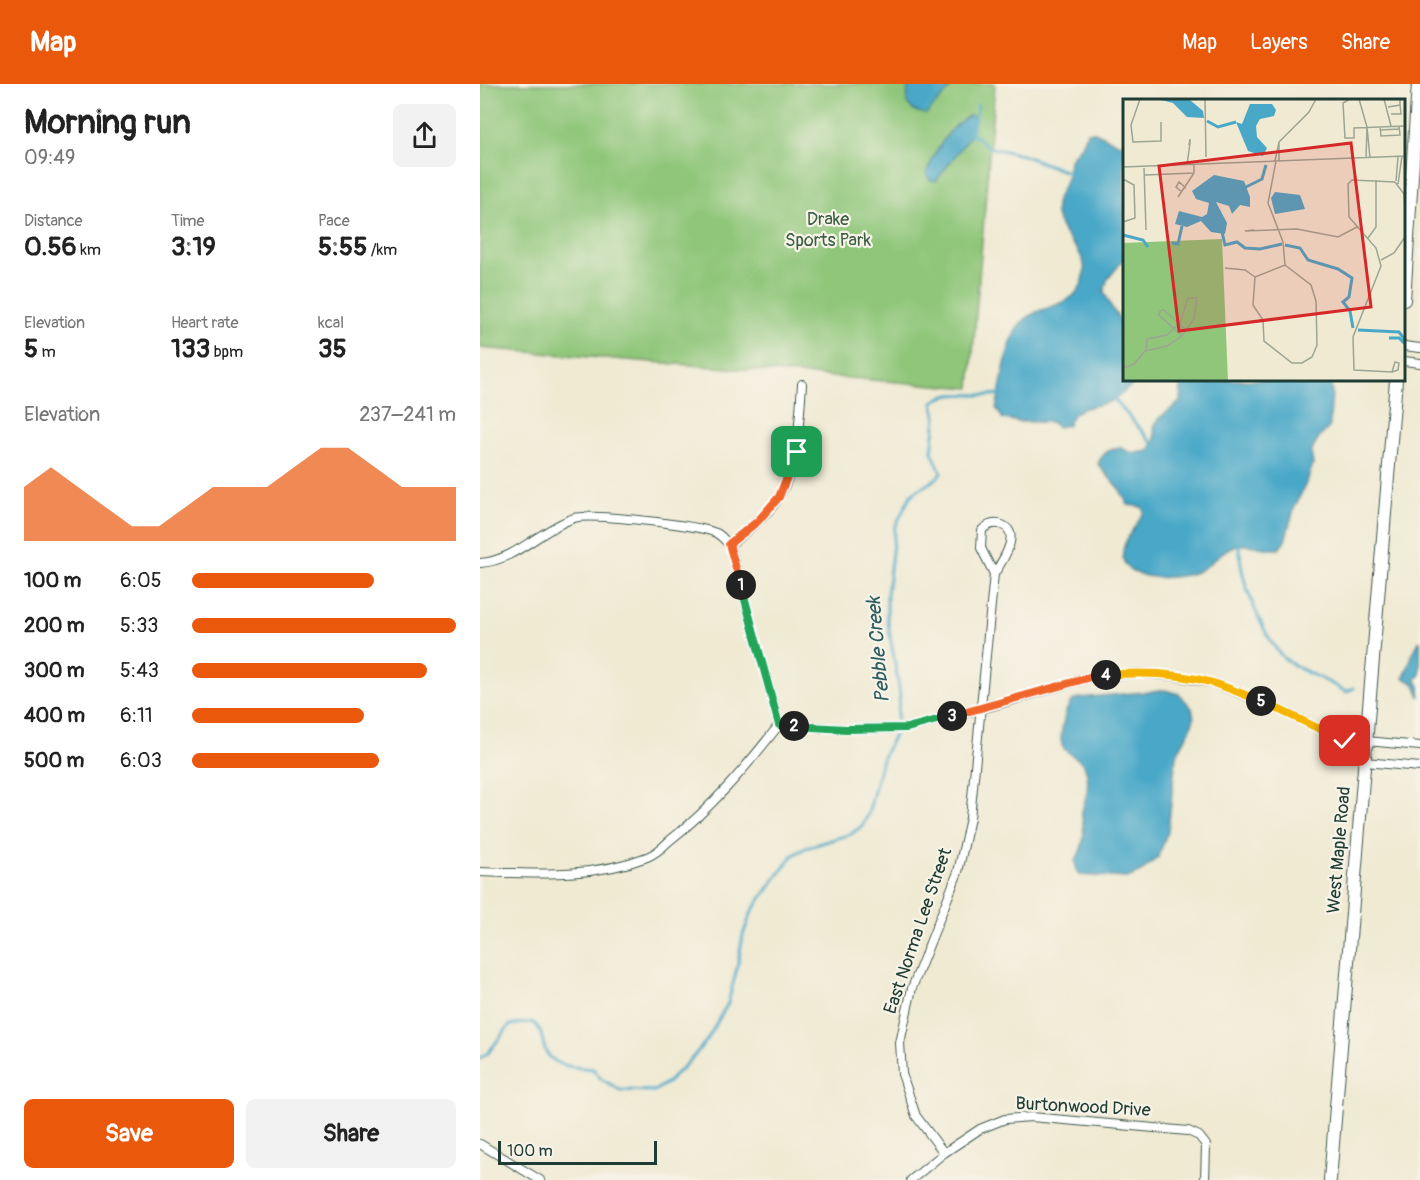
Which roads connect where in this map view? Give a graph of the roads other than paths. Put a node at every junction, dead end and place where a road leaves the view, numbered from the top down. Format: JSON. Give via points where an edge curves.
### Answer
{"nodes":[{"id":1,"x":1418,"y":84,"type":"edge"},
{"id":2,"x":1405,"y":285,"type":"edge"},
{"id":3,"x":1405,"y":346,"type":"edge"},
{"id":4,"x":1420,"y":348,"type":"edge"},
{"id":5,"x":1405,"y":362,"type":"edge"},
{"id":6,"x":1420,"y":363,"type":"edge"},
{"id":7,"x":1396,"y":381,"type":"edge"},
{"id":8,"x":802,"y":384,"type":"dead end"},
{"id":9,"x":729,"y":544,"type":"junction"},
{"id":10,"x":480,"y":563,"type":"edge"},
{"id":11,"x":994,"y":574,"type":"junction"},
{"id":12,"x":982,"y":709,"type":"junction"},
{"id":13,"x":779,"y":725,"type":"junction"},
{"id":14,"x":1367,"y":743,"type":"junction"},
{"id":15,"x":1420,"y":747,"type":"edge"},
{"id":16,"x":1365,"y":762,"type":"junction"},
{"id":17,"x":1420,"y":767,"type":"edge"},
{"id":18,"x":480,"y":872,"type":"edge"},
{"id":19,"x":480,"y":1144,"type":"edge"},
{"id":20,"x":944,"y":1153,"type":"junction"},
{"id":21,"x":540,"y":1180,"type":"edge"},
{"id":22,"x":911,"y":1180,"type":"edge"},
{"id":23,"x":1205,"y":1180,"type":"edge"},
{"id":24,"x":1330,"y":1180,"type":"edge"}],
"edges":[{"from":1,"to":2,"type":"main road"},
{"from":3,"to":4,"type":"street"},
{"from":5,"to":6,"type":"street"},
{"from":7,"to":14,"type":"main road","name":"West Maple Road"},
{"from":8,"to":9,"type":"street","via":[[797,452],[779,497],[758,521]]},
{"from":9,"to":10,"type":"street","via":[[717,533],[694,527],[577,517],[554,526],[501,559]]},
{"from":9,"to":13,"type":"street"},
{"from":11,"to":11,"type":"street","via":[[1011,540],[1010,532],[996,524],[981,530],[981,548]]},
{"from":11,"to":12,"type":"street","name":"East Norma Lee Street"},
{"from":12,"to":13,"type":"street","via":[[907,728]]},
{"from":12,"to":14,"type":"street","via":[[1095,676],[1175,676],[1213,683],[1345,741]]},
{"from":12,"to":20,"type":"street","name":"East Norma Lee Street","via":[[970,818],[958,872],[912,988],[900,1043],[902,1074],[916,1116]]},
{"from":13,"to":18,"type":"street","via":[[696,821],[650,857],[607,869],[555,875]]},
{"from":14,"to":15,"type":"street"},
{"from":14,"to":16,"type":"main road","name":"West Maple Road"},
{"from":16,"to":17,"type":"street"},
{"from":16,"to":24,"type":"main road","name":"West Maple Road"},
{"from":19,"to":21,"type":"street"},
{"from":20,"to":22,"type":"street","name":"Burtonwood Drive"},
{"from":20,"to":23,"type":"street","name":"Burtonwood Drive","via":[[980,1129],[1005,1119],[1043,1118],[1188,1131],[1206,1145]]}]}
